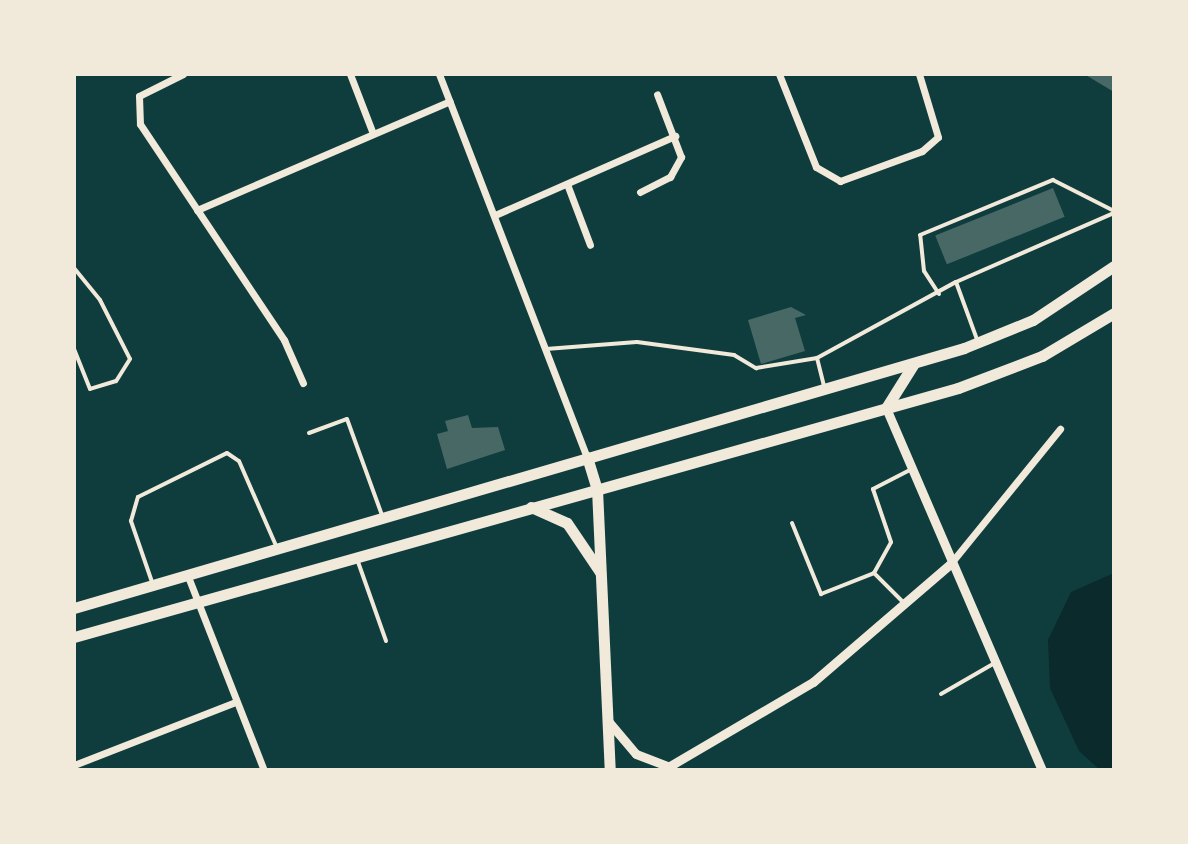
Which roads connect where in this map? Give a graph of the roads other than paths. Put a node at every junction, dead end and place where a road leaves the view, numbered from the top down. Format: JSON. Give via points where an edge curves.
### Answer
{"nodes":[{"id":1,"x":183,"y":74,"type":"edge"},
{"id":2,"x":350,"y":74,"type":"edge"},
{"id":3,"x":439,"y":74,"type":"edge"},
{"id":4,"x":779,"y":74,"type":"edge"},
{"id":5,"x":919,"y":74,"type":"edge"},
{"id":6,"x":657,"y":94,"type":"dead end"},
{"id":7,"x":450,"y":101,"type":"junction"},
{"id":8,"x":372,"y":131,"type":"junction"},
{"id":9,"x":675,"y":136,"type":"junction"},
{"id":10,"x":567,"y":184,"type":"junction"},
{"id":11,"x":640,"y":192,"type":"dead end"},
{"id":12,"x":197,"y":210,"type":"junction"},
{"id":13,"x":1114,"y":212,"type":"edge"},
{"id":14,"x":495,"y":215,"type":"junction"},
{"id":15,"x":590,"y":245,"type":"dead end"},
{"id":16,"x":1114,"y":266,"type":"edge"},
{"id":17,"x":74,"y":268,"type":"edge"},
{"id":18,"x":956,"y":282,"type":"junction"},
{"id":19,"x":939,"y":294,"type":"junction"},
{"id":20,"x":1114,"y":313,"type":"edge"},
{"id":21,"x":979,"y":343,"type":"junction"},
{"id":22,"x":74,"y":349,"type":"edge"},
{"id":23,"x":546,"y":349,"type":"junction"},
{"id":24,"x":817,"y":358,"type":"junction"},
{"id":25,"x":916,"y":362,"type":"junction"},
{"id":26,"x":303,"y":383,"type":"dead end"},
{"id":27,"x":824,"y":388,"type":"junction"},
{"id":28,"x":886,"y":408,"type":"junction"},
{"id":29,"x":1060,"y":429,"type":"dead end"},
{"id":30,"x":309,"y":433,"type":"dead end"},
{"id":31,"x":587,"y":457,"type":"junction"},
{"id":32,"x":911,"y":469,"type":"junction"},
{"id":33,"x":597,"y":489,"type":"junction"},
{"id":34,"x":531,"y":507,"type":"junction"},
{"id":35,"x":383,"y":517,"type":"junction"},
{"id":36,"x":792,"y":523,"type":"dead end"},
{"id":37,"x":277,"y":548,"type":"junction"},
{"id":38,"x":356,"y":557,"type":"junction"},
{"id":39,"x":950,"y":564,"type":"junction"},
{"id":40,"x":874,"y":573,"type":"junction"},
{"id":41,"x":187,"y":574,"type":"junction"},
{"id":42,"x":602,"y":574,"type":"junction"},
{"id":43,"x":153,"y":584,"type":"junction"},
{"id":44,"x":196,"y":602,"type":"junction"},
{"id":45,"x":907,"y":605,"type":"junction"},
{"id":46,"x":74,"y":608,"type":"edge"},
{"id":47,"x":74,"y":637,"type":"edge"},
{"id":48,"x":386,"y":641,"type":"dead end"},
{"id":49,"x":993,"y":664,"type":"junction"},
{"id":50,"x":941,"y":694,"type":"dead end"},
{"id":51,"x":236,"y":702,"type":"junction"},
{"id":52,"x":608,"y":721,"type":"junction"},
{"id":53,"x":74,"y":765,"type":"edge"},
{"id":54,"x":666,"y":768,"type":"edge"},
{"id":55,"x":264,"y":770,"type":"edge"},
{"id":56,"x":610,"y":770,"type":"edge"},
{"id":57,"x":1042,"y":770,"type":"edge"}],
"edges":[{"from":1,"to":12,"type":"street","via":[[151,87],[136,108]]},
{"from":2,"to":8,"type":"street"},
{"from":3,"to":7,"type":"street"},
{"from":4,"to":5,"type":"street","via":[[809,155],[829,179],[850,179],[922,151],[939,135]]},
{"from":6,"to":9,"type":"street"},
{"from":7,"to":8,"type":"street"},
{"from":7,"to":14,"type":"street"},
{"from":8,"to":12,"type":"street"},
{"from":9,"to":10,"type":"street"},
{"from":9,"to":11,"type":"street","via":[[681,157],[676,171]]},
{"from":10,"to":14,"type":"street"},
{"from":10,"to":15,"type":"street"},
{"from":12,"to":26,"type":"street","via":[[284,340]]},
{"from":13,"to":18,"type":"lane"},
{"from":13,"to":19,"type":"lane","via":[[1053,180],[920,235],[924,271]]},
{"from":14,"to":23,"type":"street"},
{"from":16,"to":21,"type":"main road","via":[[1060,304]]},
{"from":17,"to":22,"type":"lane","via":[[100,300],[130,359],[116,381],[90,389]]},
{"from":18,"to":19,"type":"lane"},
{"from":18,"to":21,"type":"lane"},
{"from":19,"to":24,"type":"lane"},
{"from":20,"to":28,"type":"main road","via":[[1042,356]]},
{"from":21,"to":25,"type":"main road"},
{"from":23,"to":24,"type":"lane","via":[[637,342],[734,355],[756,368]]},
{"from":23,"to":31,"type":"street"},
{"from":24,"to":27,"type":"lane"},
{"from":25,"to":27,"type":"main road"},
{"from":25,"to":28,"type":"main road","via":[[898,379]]},
{"from":27,"to":31,"type":"main road"},
{"from":28,"to":32,"type":"street"},
{"from":28,"to":33,"type":"main road"},
{"from":29,"to":39,"type":"street"},
{"from":30,"to":35,"type":"lane","via":[[347,419]]},
{"from":31,"to":33,"type":"main road"},
{"from":31,"to":35,"type":"main road"},
{"from":32,"to":39,"type":"street"},
{"from":32,"to":40,"type":"lane","via":[[873,489],[891,542]]},
{"from":33,"to":34,"type":"main road"},
{"from":33,"to":42,"type":"main road"},
{"from":34,"to":38,"type":"main road"},
{"from":34,"to":42,"type":"main road","via":[[567,523]]},
{"from":35,"to":37,"type":"main road"},
{"from":36,"to":40,"type":"lane","via":[[821,594]]},
{"from":37,"to":41,"type":"main road"},
{"from":37,"to":43,"type":"lane","via":[[239,461],[227,453],[138,497],[131,521]]},
{"from":38,"to":44,"type":"main road"},
{"from":38,"to":48,"type":"lane"},
{"from":39,"to":45,"type":"street"},
{"from":39,"to":49,"type":"street"},
{"from":40,"to":45,"type":"lane"},
{"from":41,"to":43,"type":"main road"},
{"from":41,"to":44,"type":"street"},
{"from":42,"to":52,"type":"main road"},
{"from":43,"to":46,"type":"main road"},
{"from":44,"to":47,"type":"main road"},
{"from":44,"to":51,"type":"street"},
{"from":45,"to":54,"type":"street","via":[[787,700]]},
{"from":49,"to":50,"type":"lane"},
{"from":49,"to":57,"type":"street"},
{"from":51,"to":53,"type":"street"},
{"from":51,"to":55,"type":"street"},
{"from":52,"to":54,"type":"street","via":[[636,754]]},
{"from":52,"to":56,"type":"main road"}]}
